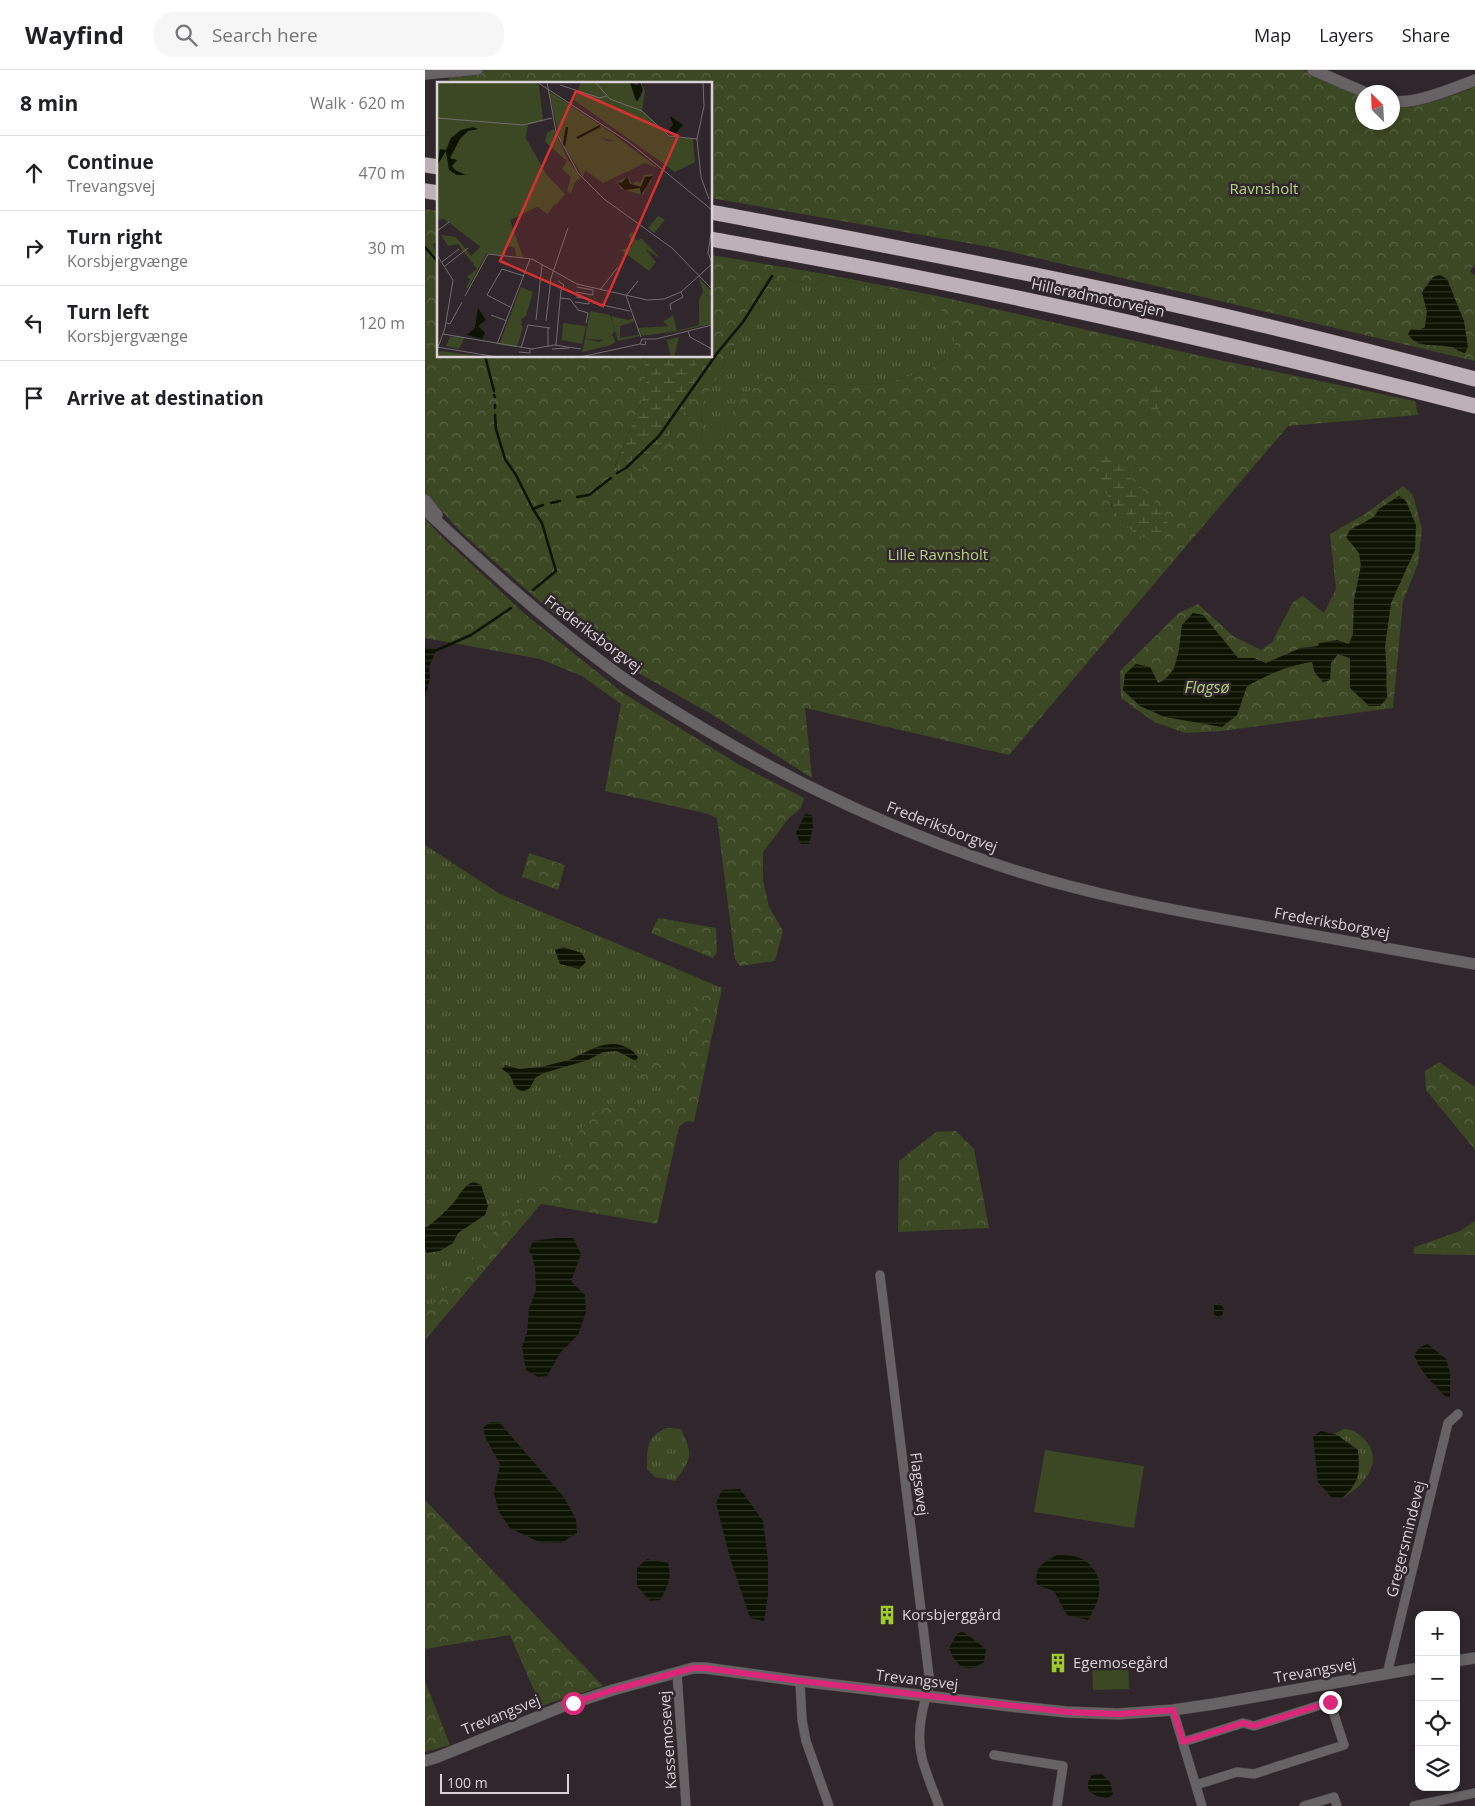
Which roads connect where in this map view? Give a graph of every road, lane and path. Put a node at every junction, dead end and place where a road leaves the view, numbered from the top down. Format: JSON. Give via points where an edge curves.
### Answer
{"nodes":[{"id":1,"x":478,"y":70,"type":"edge"},
{"id":2,"x":1313,"y":70,"type":"edge"},
{"id":3,"x":425,"y":75,"type":"edge"},
{"id":4,"x":1475,"y":80,"type":"edge"},
{"id":5,"x":1355,"y":88,"type":"edge"},
{"id":6,"x":1400,"y":102,"type":"edge"},
{"id":7,"x":713,"y":212,"type":"edge"},
{"id":8,"x":713,"y":239,"type":"edge"},
{"id":9,"x":1475,"y":379,"type":"edge"},
{"id":10,"x":1475,"y":406,"type":"edge"},
{"id":11,"x":425,"y":500,"type":"edge"},
{"id":12,"x":425,"y":510,"type":"edge"},
{"id":13,"x":470,"y":552,"type":"junction"},
{"id":14,"x":1475,"y":964,"type":"edge"},
{"id":15,"x":880,"y":1275,"type":"dead end"},
{"id":16,"x":1458,"y":1414,"type":"dead end"},
{"id":17,"x":1475,"y":1658,"type":"edge"},
{"id":18,"x":1460,"y":1660,"type":"edge"},
{"id":19,"x":1415,"y":1669,"type":"edge"},
{"id":20,"x":677,"y":1673,"type":"junction"},
{"id":21,"x":1387,"y":1674,"type":"junction"},
{"id":22,"x":801,"y":1681,"type":"junction"},
{"id":23,"x":926,"y":1696,"type":"junction"},
{"id":24,"x":1173,"y":1710,"type":"junction"},
{"id":25,"x":1183,"y":1742,"type":"junction"},
{"id":26,"x":995,"y":1755,"type":"dead end"},
{"id":27,"x":425,"y":1761,"type":"edge"},
{"id":28,"x":1196,"y":1785,"type":"junction"},
{"id":29,"x":1475,"y":1793,"type":"edge"},
{"id":30,"x":686,"y":1806,"type":"edge"},
{"id":31,"x":829,"y":1806,"type":"edge"},
{"id":32,"x":939,"y":1806,"type":"edge"},
{"id":33,"x":1057,"y":1806,"type":"edge"},
{"id":34,"x":1202,"y":1806,"type":"edge"},
{"id":35,"x":1304,"y":1806,"type":"edge"},
{"id":36,"x":1337,"y":1806,"type":"edge"},
{"id":37,"x":1414,"y":1806,"type":"edge"}],
"edges":[{"from":1,"to":3,"type":"street"},
{"from":2,"to":5,"type":"street"},
{"from":4,"to":6,"type":"street"},
{"from":7,"to":9,"type":"highway","name":"Hillerødmotorvejen","via":[[1089,287],[1257,324]]},
{"from":8,"to":10,"type":"highway","name":"Hillerødmotorvejen","via":[[1086,313]]},
{"from":11,"to":13,"type":"street","name":"Frederiksborgvej"},
{"from":12,"to":13,"type":"street","name":"Frederiksborgvej"},
{"from":13,"to":14,"type":"street","name":"Frederiksborgvej","via":[[529,605],[670,709],[838,802],[917,836],[1005,867],[1162,908]]},
{"from":15,"to":23,"type":"street","name":"Flagsøvej","via":[[930,1684]]},
{"from":16,"to":21,"type":"street","name":"Gregersmindevej","via":[[1448,1422]]},
{"from":17,"to":18,"type":"street"},
{"from":19,"to":21,"type":"street","name":"Trevangsvej"},
{"from":20,"to":22,"type":"street","name":"Trevangsvej","via":[[705,1668]]},
{"from":20,"to":27,"type":"street","name":"Trevangsvej","via":[[564,1706]]},
{"from":20,"to":30,"type":"street","name":"Kassemosevej"},
{"from":21,"to":24,"type":"street","name":"Trevangsvej"},
{"from":22,"to":23,"type":"street","name":"Trevangsvej"},
{"from":22,"to":31,"type":"street","via":[[801,1720]]},
{"from":23,"to":24,"type":"street","name":"Trevangsvej","via":[[1067,1712],[1118,1714]]},
{"from":23,"to":32,"type":"street","name":"Flagsøvej","via":[[920,1731],[922,1757]]},
{"from":24,"to":25,"type":"street"},
{"from":25,"to":28,"type":"street"},
{"from":25,"to":28,"type":"street","via":[[1243,1723],[1254,1726],[1330,1702],[1345,1745],[1254,1774],[1237,1772]]},
{"from":26,"to":33,"type":"street","via":[[1063,1766]]},
{"from":28,"to":34,"type":"street"},
{"from":29,"to":37,"type":"street"},
{"from":35,"to":36,"type":"street","via":[[1334,1797]]}]}
